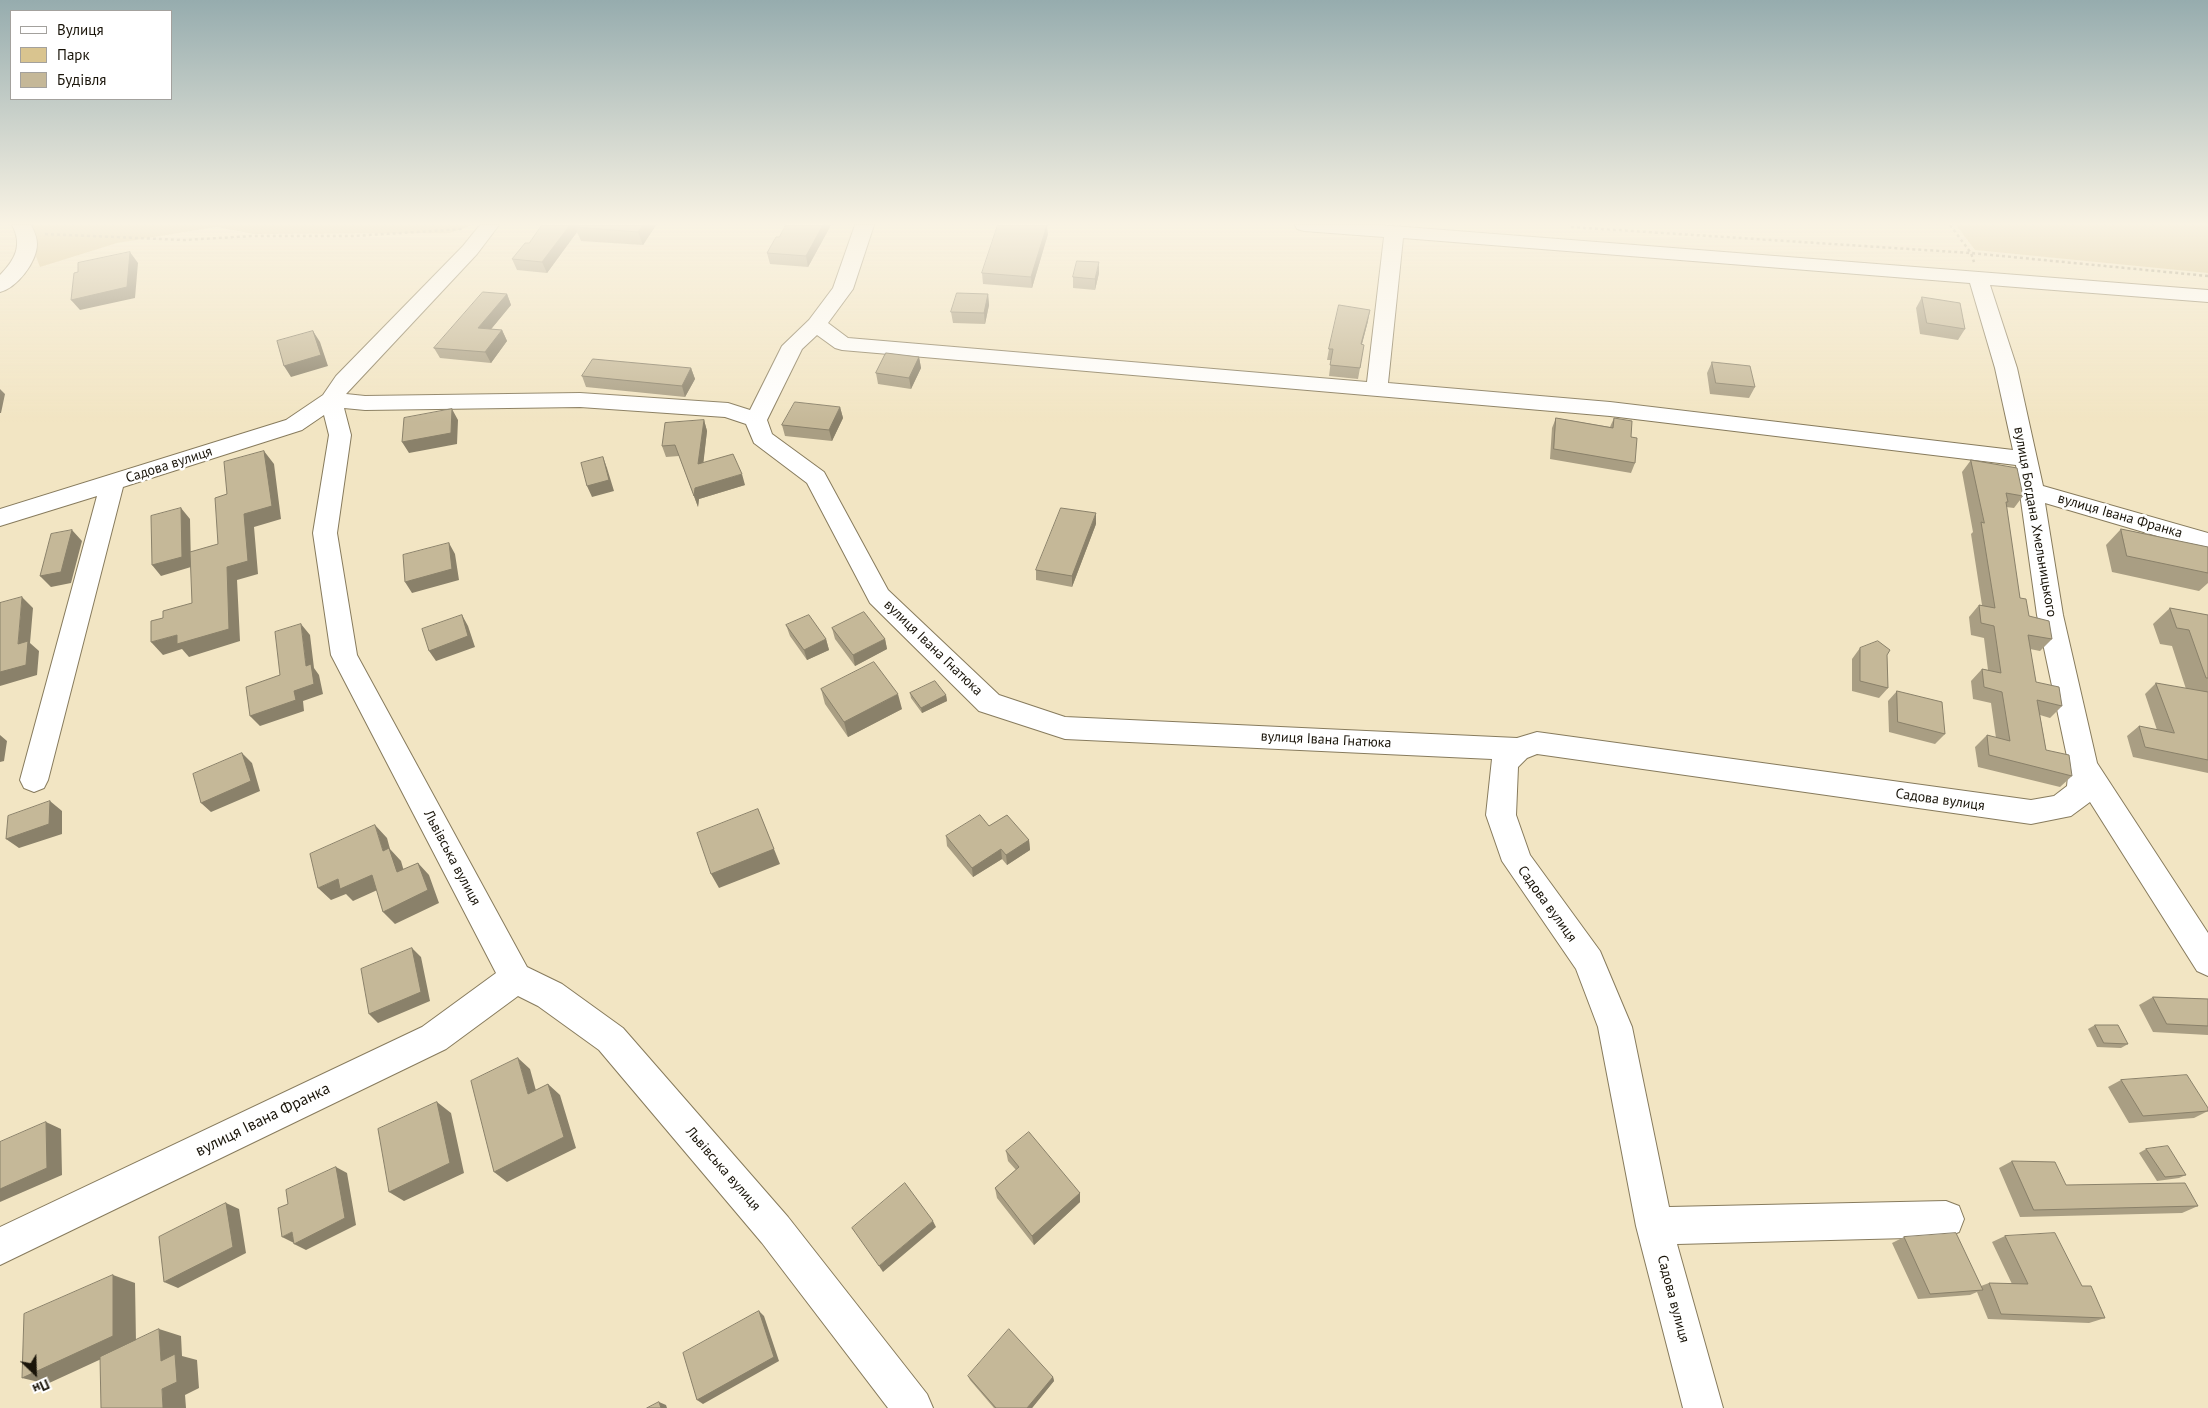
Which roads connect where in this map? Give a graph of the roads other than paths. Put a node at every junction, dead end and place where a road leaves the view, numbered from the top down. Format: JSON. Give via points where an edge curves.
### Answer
{"nodes":[{"id":1,"x":431,"y":291,"type":"edge"},
{"id":2,"x":841,"y":291,"type":"edge"},
{"id":3,"x":1388,"y":291,"type":"edge"},
{"id":4,"x":1982,"y":291,"type":"edge"},
{"id":5,"x":2132,"y":291,"type":"edge"},
{"id":6,"x":2208,"y":296,"type":"edge"},
{"id":7,"x":816,"y":324,"type":"junction"},
{"id":8,"x":1377,"y":389,"type":"junction"},
{"id":9,"x":331,"y":400,"type":"junction"},
{"id":10,"x":756,"y":420,"type":"junction"},
{"id":11,"x":2027,"y":459,"type":"junction"},
{"id":12,"x":112,"y":484,"type":"junction"},
{"id":13,"x":2032,"y":491,"type":"junction"},
{"id":14,"x":0,"y":518,"type":"edge"},
{"id":15,"x":2208,"y":542,"type":"edge"},
{"id":16,"x":1517,"y":749,"type":"junction"},
{"id":17,"x":2083,"y":766,"type":"junction"},
{"id":18,"x":34,"y":780,"type":"dead end"},
{"id":19,"x":2208,"y":961,"type":"edge"},
{"id":20,"x":516,"y":978,"type":"junction"},
{"id":21,"x":1946,"y":1219,"type":"dead end"},
{"id":22,"x":1654,"y":1226,"type":"junction"},
{"id":23,"x":0,"y":1246,"type":"edge"},
{"id":24,"x":913,"y":1408,"type":"edge"},
{"id":25,"x":1702,"y":1408,"type":"edge"}],
"edges":[{"from":1,"to":9,"type":"street","via":[[344,381]]},
{"from":2,"to":7,"type":"street"},
{"from":3,"to":8,"type":"street"},
{"from":4,"to":11,"type":"street","name":"вулиця Богдана Хмельницького","via":[[2006,368]]},
{"from":5,"to":6,"type":"street"},
{"from":7,"to":8,"type":"street","via":[[842,344]]},
{"from":7,"to":10,"type":"street","via":[[793,346]]},
{"from":8,"to":11,"type":"street","via":[[1610,409]]},
{"from":9,"to":10,"type":"street","via":[[365,403],[580,400],[728,410]]},
{"from":9,"to":12,"type":"street","name":"Садова вулиця","via":[[294,425]]},
{"from":9,"to":20,"type":"street","name":"Львівська вулиця","via":[[340,435],[325,533],[344,655]]},
{"from":10,"to":16,"type":"street","name":"вулиця Івана Гнатюка","via":[[762,438],[816,478],[879,596],[989,703],[1065,728]]},
{"from":11,"to":13,"type":"street","name":"вулиця Богдана Хмельницького"},
{"from":12,"to":14,"type":"street","name":"Садова вулиця"},
{"from":12,"to":18,"type":"street"},
{"from":13,"to":15,"type":"street","name":"вулиця Івана Франка"},
{"from":13,"to":17,"type":"street","name":"вулиця Богдана Хмельницького","via":[[2050,615]]},
{"from":16,"to":17,"type":"street","name":"Садова вулиця","via":[[1537,744],[2031,812],[2061,807],[2081,792]]},
{"from":16,"to":22,"type":"street","name":"Садова вулиця","via":[[1504,763],[1501,815],[1517,861],[1589,961],[1615,1027]]},
{"from":17,"to":19,"type":"street"},
{"from":20,"to":23,"type":"street","name":"вулиця Івана Франка","via":[[434,1038]]},
{"from":20,"to":24,"type":"street","name":"Львівська вулиця","via":[[550,995],[610,1039],[775,1230]]},
{"from":21,"to":22,"type":"street"},
{"from":22,"to":25,"type":"street","name":"Садова вулиця"}]}
